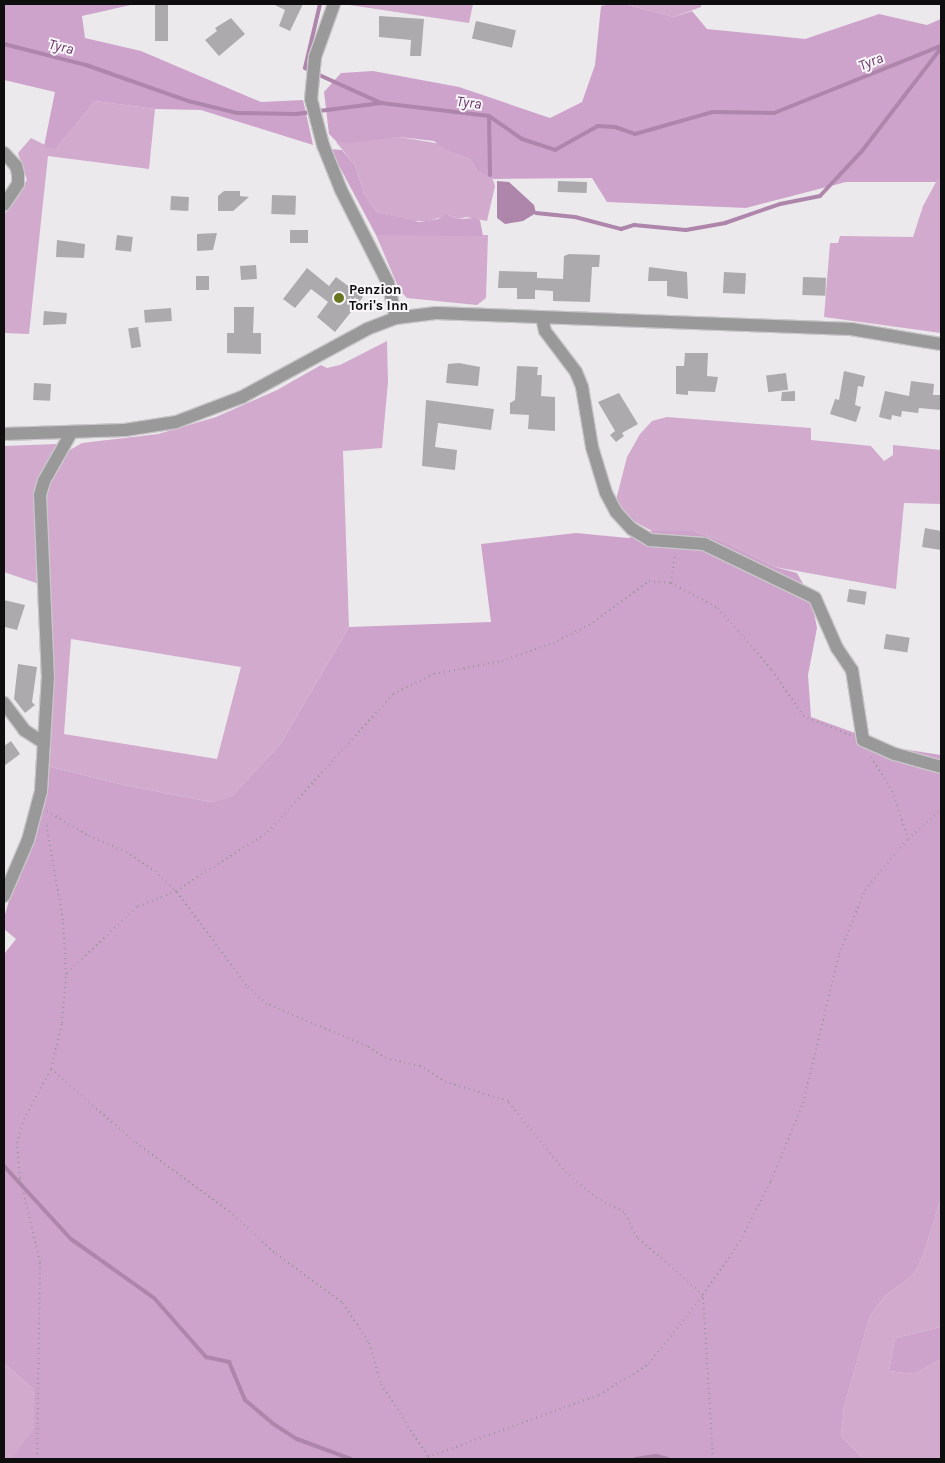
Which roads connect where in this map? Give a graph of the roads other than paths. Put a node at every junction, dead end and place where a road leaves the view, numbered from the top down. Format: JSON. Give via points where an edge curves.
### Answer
{"nodes":[{"id":1,"x":334,"y":4,"type":"edge"},
{"id":2,"x":4,"y":153,"type":"edge"},
{"id":3,"x":4,"y":205,"type":"edge"},
{"id":4,"x":542,"y":317,"type":"junction"},
{"id":5,"x":396,"y":318,"type":"junction"},
{"id":6,"x":941,"y":344,"type":"edge"},
{"id":7,"x":71,"y":433,"type":"junction"},
{"id":8,"x":4,"y":434,"type":"edge"},
{"id":9,"x":4,"y":703,"type":"edge"},
{"id":10,"x":44,"y":743,"type":"junction"},
{"id":11,"x":941,"y":767,"type":"edge"},
{"id":12,"x":4,"y":896,"type":"edge"}],
"edges":[{"from":1,"to":5,"type":"street","via":[[315,57],[312,99],[323,145],[341,190],[388,283]]},
{"from":2,"to":3,"type":"street","via":[[16,166],[18,184]]},
{"from":4,"to":5,"type":"street","via":[[436,313]]},
{"from":4,"to":6,"type":"street","via":[[851,329]]},
{"from":4,"to":11,"type":"street","via":[[545,331],[576,372],[582,387],[592,447],[606,494],[616,512],[632,530],[650,540],[677,539],[704,544],[815,598],[837,648],[852,670],[863,740],[894,754]]},
{"from":5,"to":7,"type":"street","via":[[367,329],[242,397],[176,422],[124,430]]},
{"from":7,"to":8,"type":"street"},
{"from":7,"to":10,"type":"street","via":[[44,480],[40,495],[48,678]]},
{"from":9,"to":10,"type":"street","via":[[24,730]]},
{"from":10,"to":12,"type":"street","via":[[37,814]]}]}
